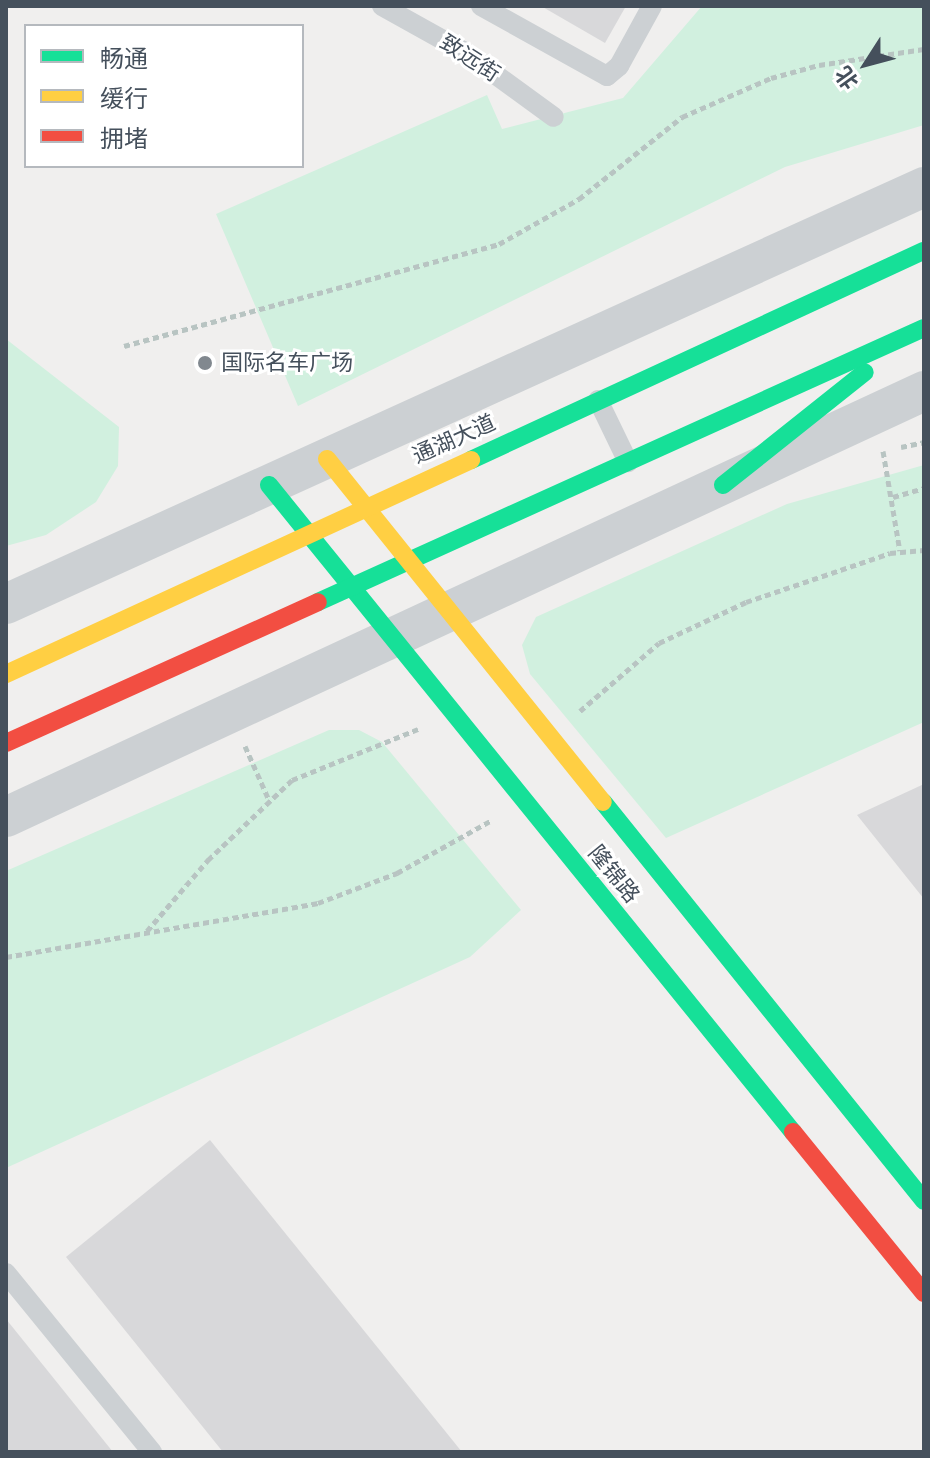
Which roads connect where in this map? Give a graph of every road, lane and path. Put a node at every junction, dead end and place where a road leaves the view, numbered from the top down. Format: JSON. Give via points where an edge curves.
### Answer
{"nodes":[{"id":1,"x":382,"y":6,"type":"edge"},
{"id":2,"x":481,"y":6,"type":"edge"},
{"id":3,"x":652,"y":6,"type":"edge"},
{"id":4,"x":924,"y":49,"type":"edge"},
{"id":5,"x":554,"y":117,"type":"dead end"},
{"id":6,"x":924,"y":187,"type":"edge"},
{"id":7,"x":924,"y":251,"type":"edge"},
{"id":8,"x":920,"y":330,"type":"edge"},
{"id":9,"x":124,"y":346,"type":"dead end"},
{"id":10,"x":924,"y":391,"type":"edge"},
{"id":11,"x":598,"y":400,"type":"junction"},
{"id":12,"x":883,"y":451,"type":"dead end"},
{"id":13,"x":327,"y":459,"type":"junction"},
{"id":14,"x":628,"y":462,"type":"junction"},
{"id":15,"x":269,"y":485,"type":"junction"},
{"id":16,"x":723,"y":485,"type":"junction"},
{"id":17,"x":924,"y":488,"type":"edge"},
{"id":18,"x":893,"y":497,"type":"junction"},
{"id":19,"x":364,"y":506,"type":"junction"},
{"id":20,"x":306,"y":534,"type":"junction"},
{"id":21,"x":924,"y":550,"type":"edge"},
{"id":22,"x":900,"y":551,"type":"junction"},
{"id":23,"x":408,"y":562,"type":"junction"},
{"id":24,"x":350,"y":588,"type":"junction"},
{"id":25,"x":6,"y":604,"type":"edge"},
{"id":26,"x":447,"y":610,"type":"junction"},
{"id":27,"x":388,"y":636,"type":"junction"},
{"id":28,"x":6,"y":674,"type":"edge"},
{"id":29,"x":454,"y":715,"type":"junction"},
{"id":30,"x":240,"y":733,"type":"dead end"},
{"id":31,"x":552,"y":739,"type":"junction"},
{"id":32,"x":6,"y":743,"type":"edge"},
{"id":33,"x":269,"y":800,"type":"junction"},
{"id":34,"x":523,"y":801,"type":"junction"},
{"id":35,"x":6,"y":817,"type":"edge"},
{"id":36,"x":147,"y":932,"type":"junction"},
{"id":37,"x":6,"y":957,"type":"edge"},
{"id":38,"x":924,"y":1201,"type":"edge"},
{"id":39,"x":6,"y":1273,"type":"edge"},
{"id":40,"x":924,"y":1293,"type":"edge"},
{"id":41,"x":152,"y":1452,"type":"edge"}],
"edges":[{"from":1,"to":5,"type":"lane","name":"致远街","via":[[463,51]]},
{"from":2,"to":3,"type":"lane","via":[[607,76],[619,66]]},
{"from":4,"to":9,"type":"path","via":[[771,78],[682,117],[579,199],[499,244]]},
{"from":6,"to":13,"type":"street"},
{"from":7,"to":11,"type":"main road","name":"通湖大道"},
{"from":8,"to":14,"type":"main road"},
{"from":8,"to":16,"type":"main road"},
{"from":10,"to":16,"type":"street"},
{"from":11,"to":14,"type":"lane"},
{"from":11,"to":19,"type":"main road","name":"通湖大道"},
{"from":12,"to":18,"type":"path"},
{"from":13,"to":15,"type":"street"},
{"from":13,"to":19,"type":"main road","name":"隆锦路"},
{"from":14,"to":23,"type":"main road"},
{"from":15,"to":20,"type":"main road","name":"隆锦路"},
{"from":15,"to":25,"type":"street"},
{"from":16,"to":26,"type":"street"},
{"from":17,"to":18,"type":"path"},
{"from":18,"to":22,"type":"path"},
{"from":19,"to":20,"type":"main road","name":"通湖大道"},
{"from":19,"to":23,"type":"main road","name":"隆锦路"},
{"from":20,"to":24,"type":"main road","name":"隆锦路"},
{"from":20,"to":28,"type":"main road","name":"通湖大道"},
{"from":21,"to":22,"type":"path"},
{"from":22,"to":31,"type":"path","via":[[746,602],[659,643],[610,681]]},
{"from":23,"to":24,"type":"main road"},
{"from":23,"to":26,"type":"main road","name":"隆锦路"},
{"from":24,"to":27,"type":"main road","name":"隆锦路"},
{"from":24,"to":32,"type":"main road"},
{"from":26,"to":27,"type":"street"},
{"from":26,"to":31,"type":"main road","name":"隆锦路"},
{"from":27,"to":29,"type":"main road","name":"隆锦路"},
{"from":27,"to":35,"type":"street"},
{"from":29,"to":33,"type":"path","via":[[292,780]]},
{"from":29,"to":34,"type":"main road","name":"隆锦路"},
{"from":30,"to":33,"type":"path"},
{"from":31,"to":38,"type":"main road","name":"隆锦路"},
{"from":33,"to":36,"type":"path","via":[[208,860]]},
{"from":34,"to":36,"type":"path","via":[[397,873],[318,903]]},
{"from":34,"to":40,"type":"main road","name":"隆锦路"},
{"from":36,"to":37,"type":"path"},
{"from":39,"to":41,"type":"lane"}]}
